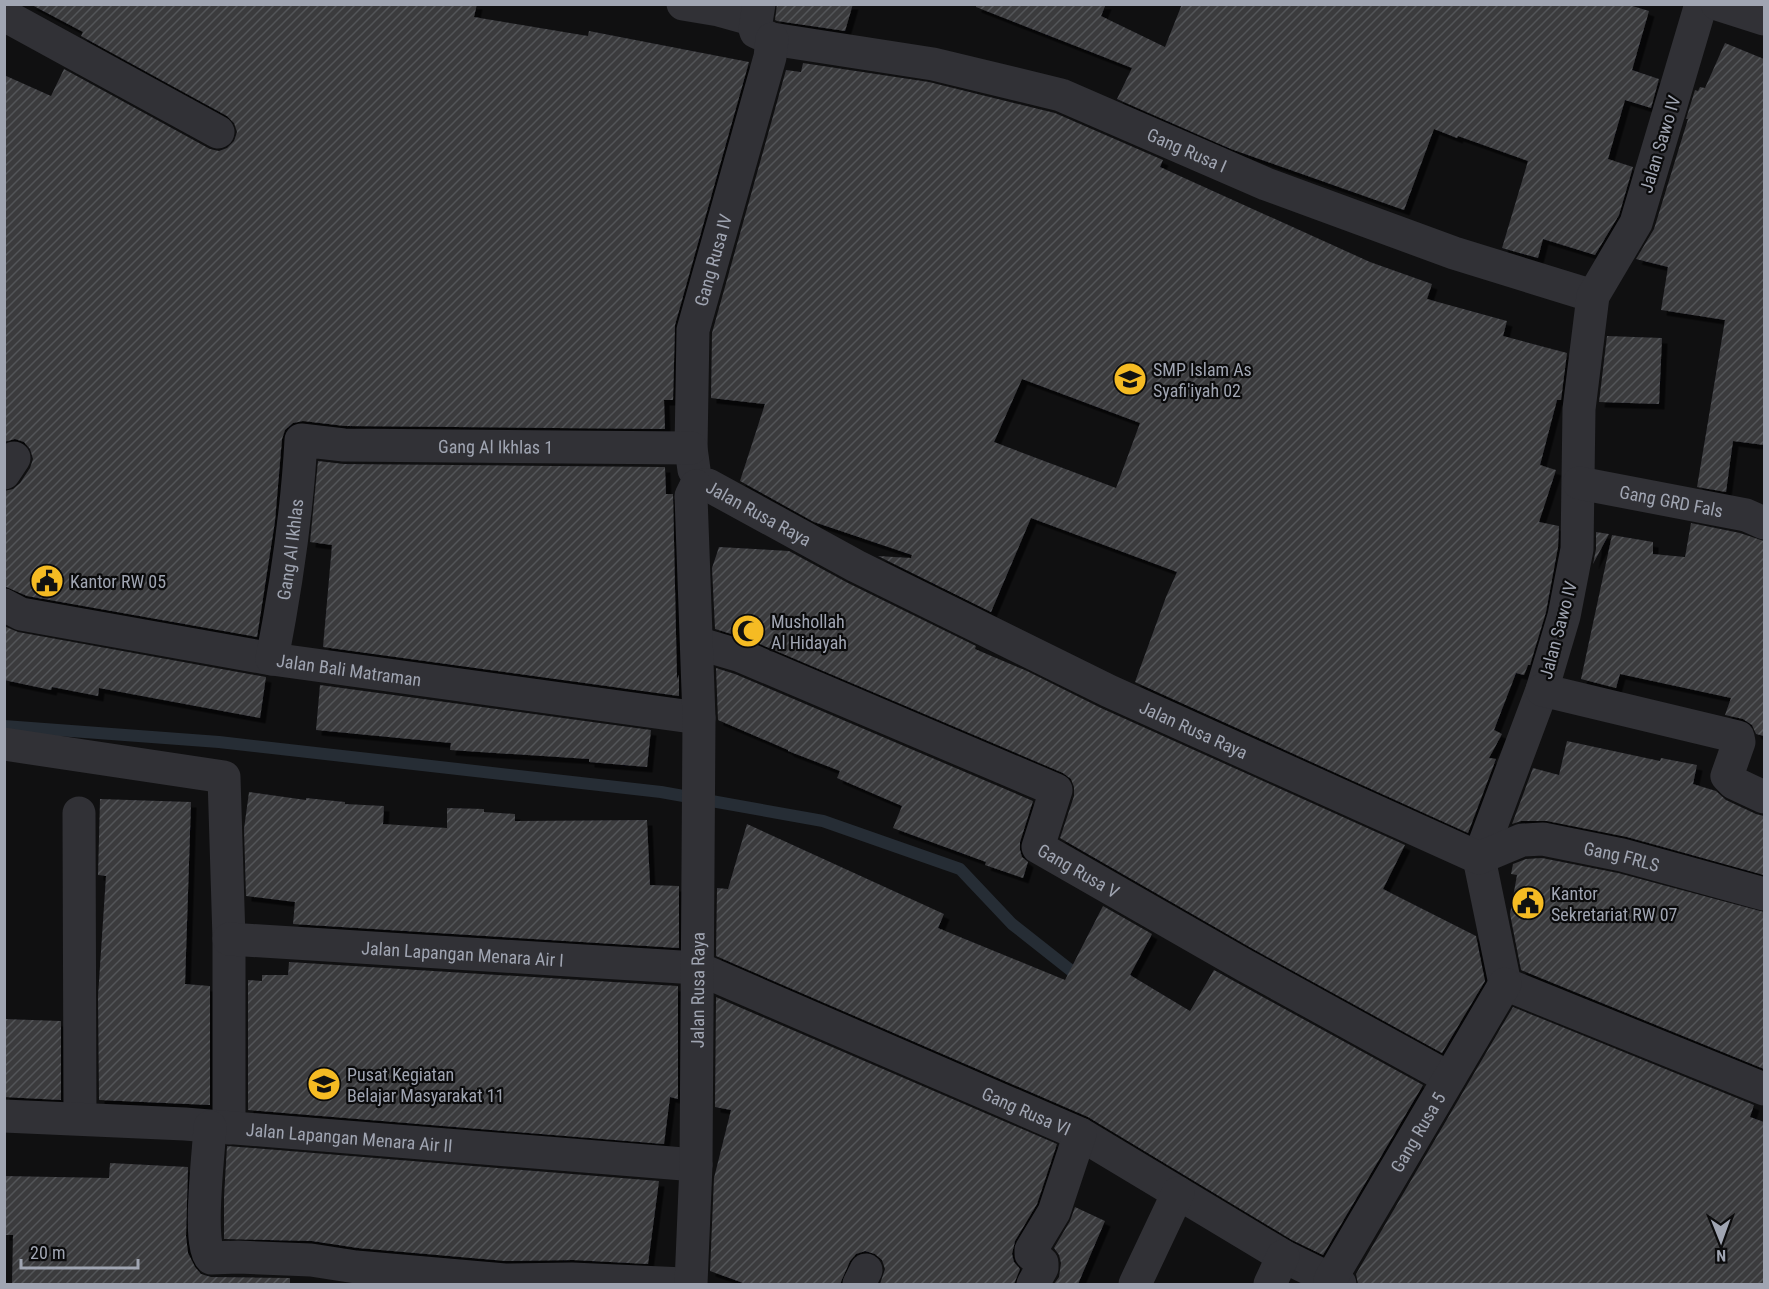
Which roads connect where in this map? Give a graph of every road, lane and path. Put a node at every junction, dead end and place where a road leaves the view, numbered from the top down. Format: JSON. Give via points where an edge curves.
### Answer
{"nodes":[{"id":1,"x":683,"y":4,"type":"edge"},
{"id":2,"x":1701,"y":4,"type":"edge"},
{"id":3,"x":1718,"y":4,"type":"edge"},
{"id":4,"x":4,"y":15,"type":"edge"},
{"id":5,"x":1764,"y":20,"type":"edge"},
{"id":6,"x":762,"y":21,"type":"edge"},
{"id":7,"x":218,"y":132,"type":"dead end"},
{"id":8,"x":1593,"y":296,"type":"junction"},
{"id":9,"x":301,"y":440,"type":"joint"},
{"id":10,"x":691,"y":448,"type":"junction"},
{"id":11,"x":1579,"y":483,"type":"junction"},
{"id":12,"x":696,"y":486,"type":"junction"},
{"id":13,"x":1764,"y":522,"type":"edge"},
{"id":14,"x":4,"y":605,"type":"edge"},
{"id":15,"x":698,"y":643,"type":"junction"},
{"id":16,"x":272,"y":659,"type":"junction"},
{"id":17,"x":1542,"y":690,"type":"junction"},
{"id":18,"x":699,"y":731,"type":"junction"},
{"id":19,"x":4,"y":744,"type":"edge"},
{"id":20,"x":1764,"y":797,"type":"edge"},
{"id":21,"x":78,"y":813,"type":"dead end"},
{"id":22,"x":1479,"y":858,"type":"junction"},
{"id":23,"x":1764,"y":894,"type":"edge"},
{"id":24,"x":229,"y":939,"type":"junction"},
{"id":25,"x":697,"y":968,"type":"junction"},
{"id":26,"x":1505,"y":984,"type":"junction"},
{"id":27,"x":1449,"y":1078,"type":"junction"},
{"id":28,"x":1764,"y":1089,"type":"edge"},
{"id":29,"x":4,"y":1116,"type":"edge"},
{"id":30,"x":80,"y":1118,"type":"junction"},
{"id":31,"x":220,"y":1127,"type":"junction"},
{"id":32,"x":1080,"y":1134,"type":"junction"},
{"id":33,"x":696,"y":1165,"type":"junction"},
{"id":34,"x":1178,"y":1193,"type":"junction"},
{"id":35,"x":1277,"y":1270,"type":"edge"},
{"id":36,"x":1335,"y":1282,"type":"edge"},
{"id":37,"x":684,"y":1284,"type":"edge"},
{"id":38,"x":691,"y":1284,"type":"edge"},
{"id":39,"x":1033,"y":1284,"type":"edge"},
{"id":40,"x":1135,"y":1284,"type":"edge"}],
"edges":[{"from":1,"to":6,"type":"street"},
{"from":2,"to":8,"type":"street","name":"Jalan Sawo IV","via":[[1636,223]]},
{"from":3,"to":5,"type":"street"},
{"from":4,"to":7,"type":"street"},
{"from":6,"to":8,"type":"street","name":"Gang Rusa I","via":[[1061,95],[1266,184],[1454,253]]},
{"from":6,"to":10,"type":"street","name":"Gang Rusa IV","via":[[770,57],[693,330]]},
{"from":8,"to":11,"type":"street","name":"Jalan Sawo IV","via":[[1579,410]]},
{"from":9,"to":10,"type":"street","name":"Gang Al Ikhlas 1","via":[[344,445]]},
{"from":9,"to":16,"type":"street","name":"Gang Al Ikhlas","via":[[287,579]]},
{"from":10,"to":12,"type":"street","name":"Gang Rusa IV"},
{"from":11,"to":13,"type":"street","name":"Gang GRD Fals","via":[[1746,515]]},
{"from":11,"to":17,"type":"street","name":"Jalan Sawo IV","via":[[1577,549],[1564,616]]},
{"from":12,"to":15,"type":"street","name":"Jalan Rusa Raya","via":[[691,496]]},
{"from":12,"to":22,"type":"street","name":"Jalan Rusa Raya","via":[[708,485],[856,566],[1109,691]]},
{"from":14,"to":16,"type":"street","name":"Jalan Bali Matraman","via":[[21,614]]},
{"from":15,"to":18,"type":"street","name":"Jalan Rusa Raya"},
{"from":15,"to":27,"type":"street","name":"Gang Rusa V","via":[[741,656],[1056,790],[1038,847]]},
{"from":16,"to":18,"type":"street","name":"Jalan Bali Matraman"},
{"from":17,"to":20,"type":"street","via":[[1738,737],[1727,776]]},
{"from":17,"to":22,"type":"street","name":"Jalan Sawo IV"},
{"from":18,"to":25,"type":"street","name":"Jalan Rusa Raya"},
{"from":19,"to":24,"type":"street","via":[[224,777]]},
{"from":21,"to":30,"type":"street"},
{"from":22,"to":23,"type":"street","name":"Gang FRLS","via":[[1522,840],[1543,839],[1622,855]]},
{"from":22,"to":26,"type":"street"},
{"from":24,"to":25,"type":"street","name":"Jalan Lapangan Menara Air I"},
{"from":24,"to":31,"type":"street"},
{"from":25,"to":32,"type":"street","name":"Gang Rusa VI"},
{"from":25,"to":33,"type":"street","name":"Jalan Rusa Raya"},
{"from":26,"to":27,"type":"street","name":"Gang Rusa 5"},
{"from":26,"to":28,"type":"street"},
{"from":27,"to":36,"type":"street","name":"Gang Rusa 5","via":[[1356,1236]]},
{"from":29,"to":30,"type":"street","name":"Jalan Lapangan Menara Air II"},
{"from":30,"to":31,"type":"street","name":"Jalan Lapangan Menara Air II"},
{"from":31,"to":33,"type":"street","name":"Jalan Lapangan Menara Air II"},
{"from":31,"to":37,"type":"street","via":[[204,1226],[207,1254],[212,1258],[311,1260],[505,1280]]},
{"from":32,"to":34,"type":"street","name":"Gang Rusa VI"},
{"from":32,"to":39,"type":"street","via":[[1054,1212],[1031,1250],[1042,1263]]},
{"from":33,"to":38,"type":"street","name":"Jalan Rusa Raya"},
{"from":34,"to":35,"type":"street","name":"Gang Rusa VI"},
{"from":34,"to":40,"type":"street"},
{"from":35,"to":36,"type":"street","name":"Gang Rusa VI"}]}
